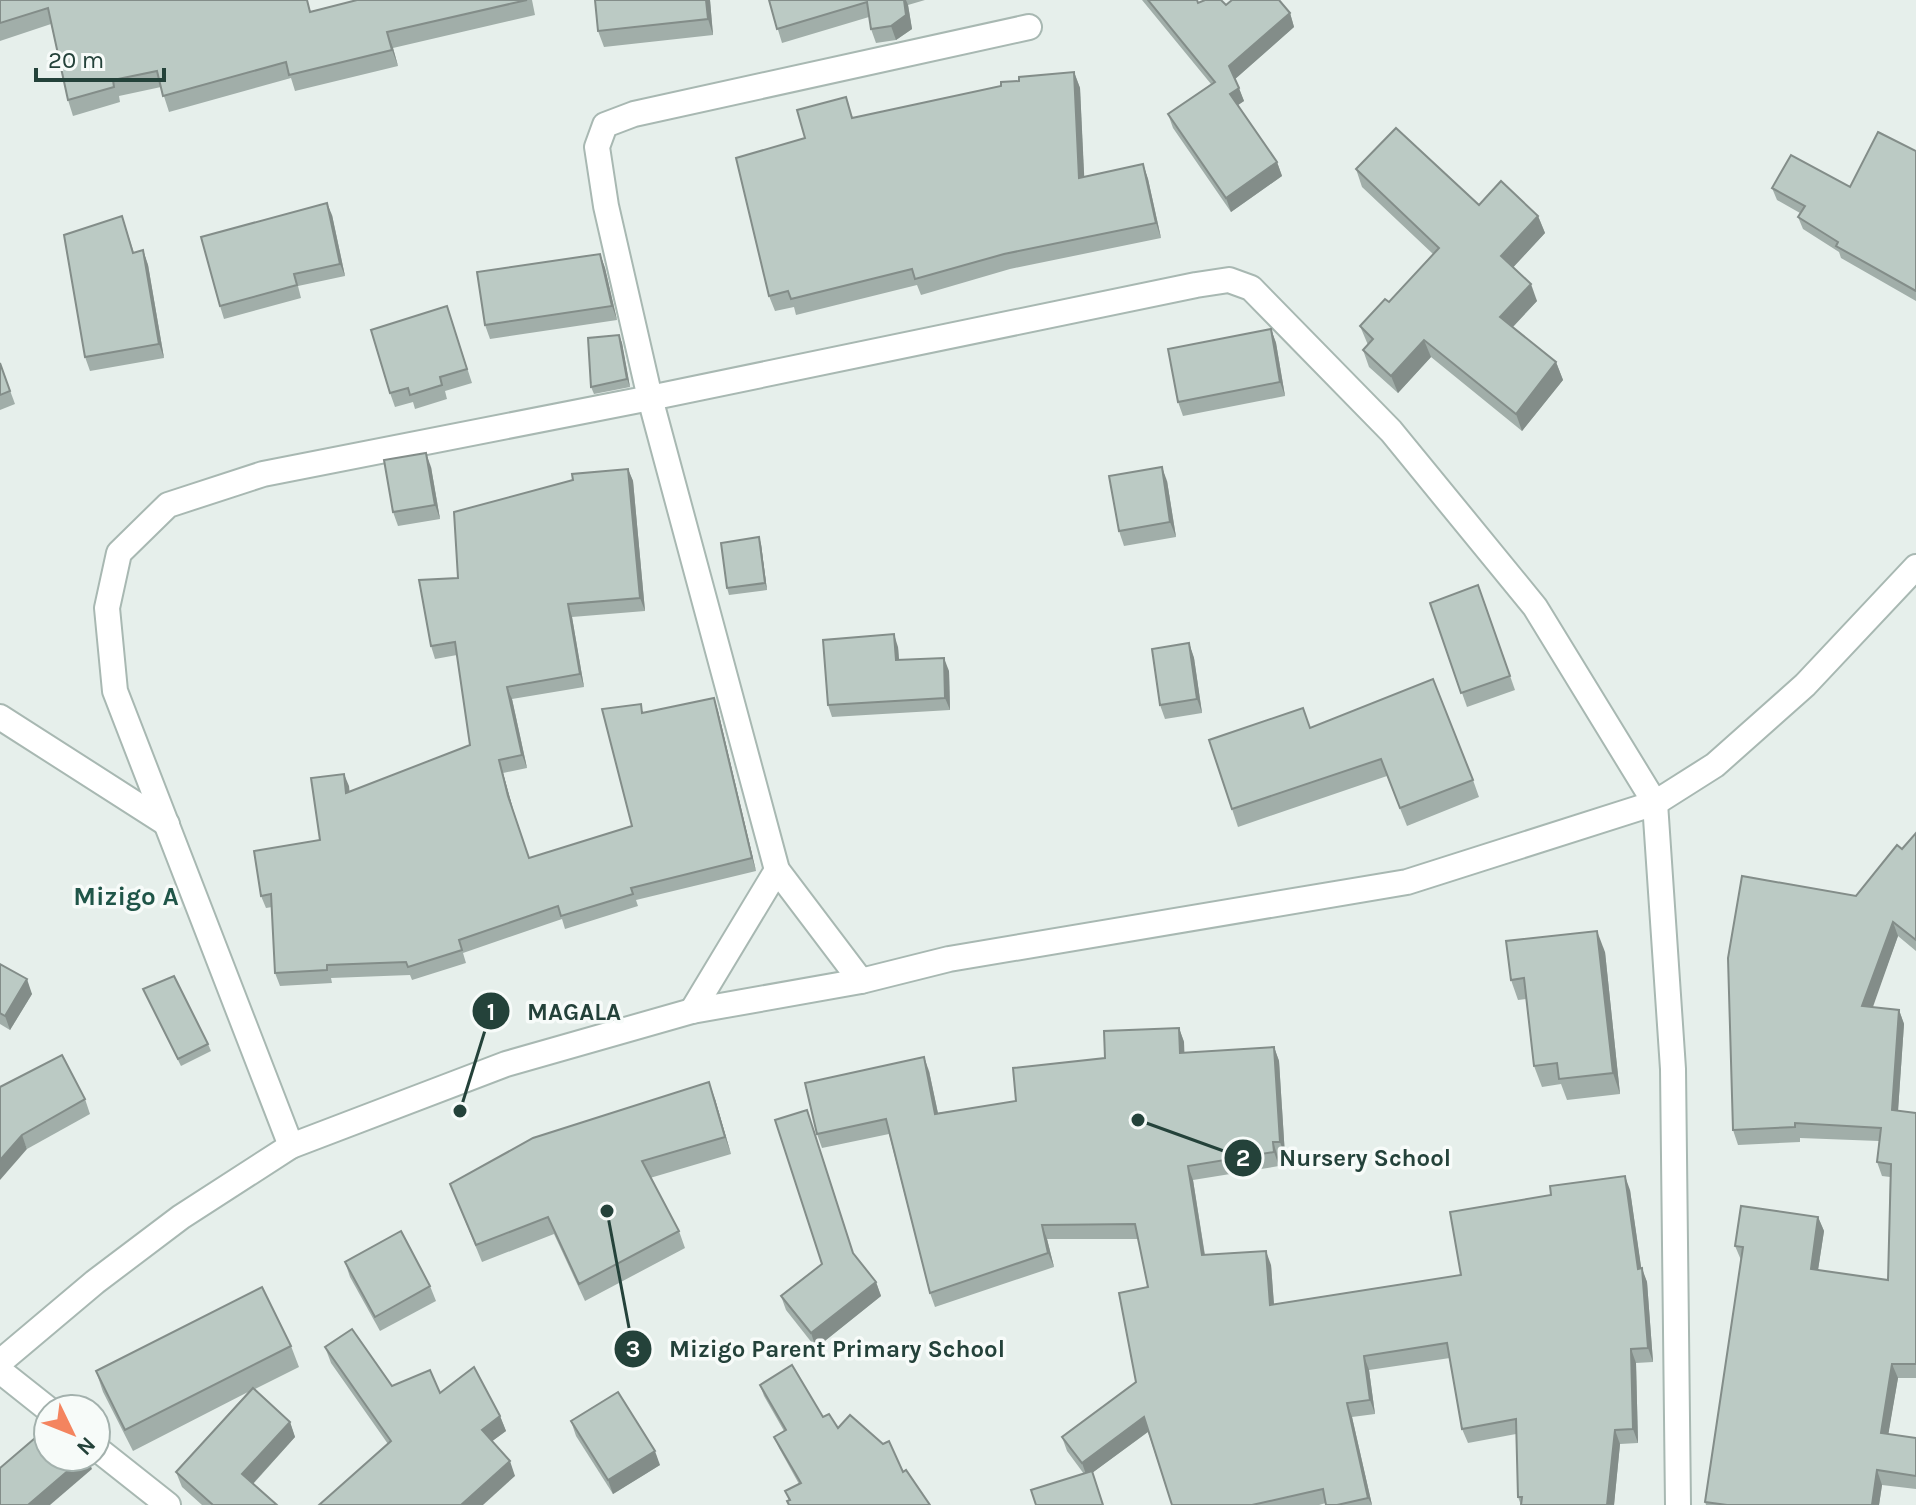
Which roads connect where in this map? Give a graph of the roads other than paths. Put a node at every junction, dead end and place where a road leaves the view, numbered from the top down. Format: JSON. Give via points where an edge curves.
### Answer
{"nodes":[{"id":1,"x":1029,"y":27,"type":"dead end"},
{"id":2,"x":650,"y":398,"type":"junction"},
{"id":3,"x":1916,"y":567,"type":"edge"},
{"id":4,"x":0,"y":717,"type":"edge"},
{"id":5,"x":1655,"y":803,"type":"junction"},
{"id":6,"x":167,"y":824,"type":"junction"},
{"id":7,"x":777,"y":870,"type":"junction"},
{"id":8,"x":861,"y":981,"type":"junction"},
{"id":9,"x":692,"y":1011,"type":"junction"},
{"id":10,"x":291,"y":1146,"type":"junction"},
{"id":11,"x":0,"y":1362,"type":"edge"},
{"id":12,"x":0,"y":1371,"type":"edge"},
{"id":13,"x":32,"y":1396,"type":"edge"},
{"id":14,"x":112,"y":1461,"type":"edge"},
{"id":15,"x":168,"y":1505,"type":"edge"},
{"id":16,"x":1678,"y":1505,"type":"edge"}],
"edges":[{"from":1,"to":2,"type":"street","via":[[634,114],[605,125],[597,147],[606,206]]},
{"from":2,"to":5,"type":"street","via":[[1196,285],[1229,280],[1251,288],[1391,431],[1535,607]]},
{"from":2,"to":6,"type":"street","via":[[263,474],[168,505],[119,553],[107,608],[115,691]]},
{"from":2,"to":7,"type":"street"},
{"from":3,"to":5,"type":"street","via":[[1805,685],[1715,765]]},
{"from":4,"to":6,"type":"street"},
{"from":5,"to":8,"type":"street","via":[[1407,882],[949,959]]},
{"from":5,"to":16,"type":"street","via":[[1673,1069]]},
{"from":6,"to":10,"type":"street"},
{"from":7,"to":8,"type":"street"},
{"from":7,"to":9,"type":"street"},
{"from":8,"to":9,"type":"street"},
{"from":9,"to":10,"type":"street","via":[[506,1064]]},
{"from":10,"to":11,"type":"street","via":[[181,1217]]},
{"from":12,"to":13,"type":"street"},
{"from":14,"to":15,"type":"street"}]}
